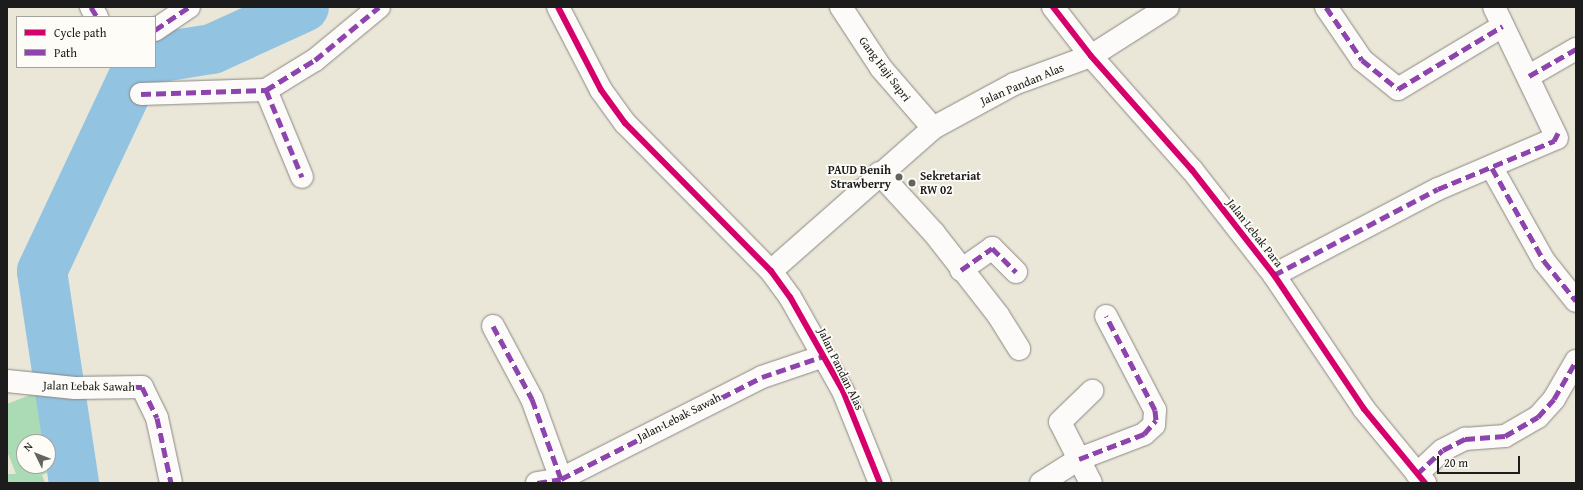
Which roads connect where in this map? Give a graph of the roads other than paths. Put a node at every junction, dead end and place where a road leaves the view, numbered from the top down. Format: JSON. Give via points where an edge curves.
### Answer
{"nodes":[{"id":1,"x":91,"y":7,"type":"edge"},
{"id":2,"x":190,"y":7,"type":"edge"},
{"id":3,"x":380,"y":7,"type":"edge"},
{"id":4,"x":558,"y":7,"type":"edge"},
{"id":5,"x":842,"y":7,"type":"edge"},
{"id":6,"x":1053,"y":7,"type":"edge"},
{"id":7,"x":1168,"y":7,"type":"edge"},
{"id":8,"x":1326,"y":7,"type":"edge"},
{"id":9,"x":96,"y":16,"type":"edge"},
{"id":10,"x":1498,"y":16,"type":"edge"},
{"id":11,"x":156,"y":29,"type":"edge"},
{"id":12,"x":1576,"y":49,"type":"edge"},
{"id":13,"x":1091,"y":56,"type":"junction"},
{"id":14,"x":1529,"y":76,"type":"junction"},
{"id":15,"x":266,"y":90,"type":"junction"},
{"id":16,"x":141,"y":94,"type":"dead end"},
{"id":17,"x":933,"y":128,"type":"junction"},
{"id":18,"x":1492,"y":168,"type":"junction"},
{"id":19,"x":879,"y":173,"type":"junction"},
{"id":20,"x":302,"y":177,"type":"dead end"},
{"id":21,"x":962,"y":270,"type":"junction"},
{"id":22,"x":771,"y":271,"type":"junction"},
{"id":23,"x":1016,"y":272,"type":"dead end"},
{"id":24,"x":1274,"y":275,"type":"junction"},
{"id":25,"x":1576,"y":301,"type":"edge"},
{"id":26,"x":1106,"y":316,"type":"dead end"},
{"id":27,"x":493,"y":326,"type":"dead end"},
{"id":28,"x":1019,"y":349,"type":"dead end"},
{"id":29,"x":824,"y":356,"type":"junction"},
{"id":30,"x":1576,"y":361,"type":"edge"},
{"id":31,"x":7,"y":381,"type":"edge"},
{"id":32,"x":1092,"y":391,"type":"dead end"},
{"id":33,"x":1079,"y":459,"type":"junction"},
{"id":34,"x":561,"y":479,"type":"junction"},
{"id":35,"x":1421,"y":479,"type":"edge"},
{"id":36,"x":171,"y":483,"type":"edge"},
{"id":37,"x":537,"y":483,"type":"edge"},
{"id":38,"x":880,"y":483,"type":"edge"},
{"id":39,"x":1041,"y":483,"type":"edge"},
{"id":40,"x":1091,"y":483,"type":"edge"}],
"edges":[{"from":1,"to":9,"type":"street"},
{"from":2,"to":11,"type":"street"},
{"from":3,"to":15,"type":"street","via":[[315,60]]},
{"from":4,"to":22,"type":"street","via":[[601,90],[625,124]]},
{"from":5,"to":17,"type":"street","name":"Gang Haji Sapri","via":[[881,68]]},
{"from":6,"to":13,"type":"street","name":"Jalan Lebak Para"},
{"from":7,"to":13,"type":"street","name":"Jalan Pandan Alas"},
{"from":8,"to":10,"type":"street","via":[[1362,60],[1398,89]]},
{"from":10,"to":14,"type":"street"},
{"from":12,"to":14,"type":"street"},
{"from":13,"to":17,"type":"street","name":"Jalan Pandan Alas","via":[[1014,84]]},
{"from":13,"to":24,"type":"street","name":"Jalan Lebak Para","via":[[1192,170]]},
{"from":14,"to":18,"type":"street","via":[[1558,138]]},
{"from":15,"to":16,"type":"street"},
{"from":15,"to":20,"type":"street"},
{"from":17,"to":19,"type":"street","name":"Jalan Pandan Alas"},
{"from":18,"to":24,"type":"street","via":[[1438,189]]},
{"from":18,"to":25,"type":"street","via":[[1544,261]]},
{"from":19,"to":21,"type":"street","via":[[934,233]]},
{"from":19,"to":22,"type":"street","name":"Jalan Pandan Alas"},
{"from":21,"to":23,"type":"street","via":[[992,248]]},
{"from":21,"to":28,"type":"street","via":[[1005,324]]},
{"from":22,"to":29,"type":"street","name":"Jalan Pandan Alas"},
{"from":24,"to":35,"type":"street","name":"Jalan Lebak Para","via":[[1364,409]]},
{"from":26,"to":33,"type":"street","via":[[1155,410],[1156,420],[1144,434]]},
{"from":27,"to":34,"type":"street","via":[[532,399]]},
{"from":29,"to":34,"type":"street","name":"Jalan Lebak Sawah","via":[[775,371],[726,393]]},
{"from":29,"to":38,"type":"street","name":"Jalan Pandan Alas","via":[[843,390]]},
{"from":30,"to":35,"type":"street","via":[[1538,417],[1505,436],[1464,439],[1443,450]]},
{"from":31,"to":36,"type":"street","name":"Jalan Lebak Sawah","via":[[75,388],[142,387],[147,392]]},
{"from":32,"to":33,"type":"street","via":[[1060,422]]},
{"from":33,"to":39,"type":"street"},
{"from":33,"to":40,"type":"street"},
{"from":34,"to":37,"type":"street","name":"Jalan Lebak Sawah"}]}
